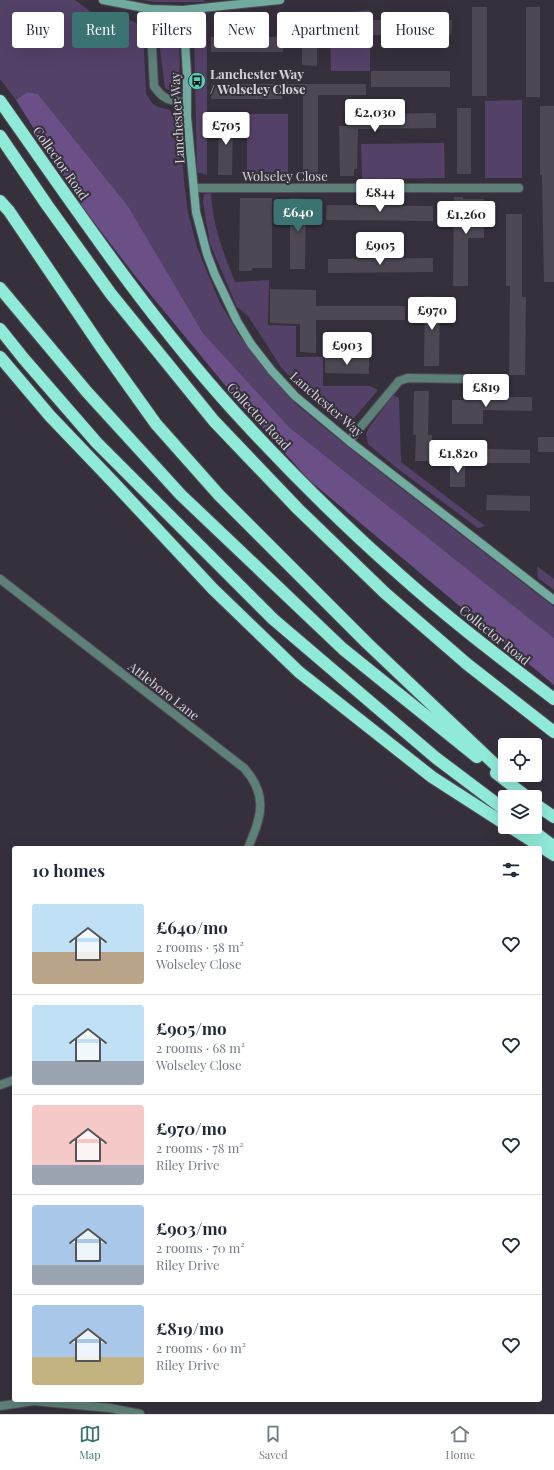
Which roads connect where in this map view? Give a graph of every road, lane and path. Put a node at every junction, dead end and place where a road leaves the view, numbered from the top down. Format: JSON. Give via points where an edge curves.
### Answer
{"nodes":[{"id":1,"x":104,"y":0,"type":"edge"},
{"id":2,"x":280,"y":0,"type":"edge"},
{"id":3,"x":150,"y":9,"type":"junction"},
{"id":4,"x":183,"y":10,"type":"junction"},
{"id":5,"x":0,"y":101,"type":"edge"},
{"id":6,"x":187,"y":103,"type":"junction"},
{"id":7,"x":0,"y":136,"type":"edge"},
{"id":8,"x":194,"y":188,"type":"junction"},
{"id":9,"x":519,"y":188,"type":"dead end"},
{"id":10,"x":0,"y":201,"type":"edge"},
{"id":11,"x":0,"y":288,"type":"edge"},
{"id":12,"x":0,"y":329,"type":"edge"},
{"id":13,"x":0,"y":356,"type":"edge"},
{"id":14,"x":472,"y":379,"type":"dead end"},
{"id":15,"x":349,"y":441,"type":"junction"},
{"id":16,"x":0,"y":579,"type":"edge"},
{"id":17,"x":554,"y":600,"type":"edge"},
{"id":18,"x":554,"y":699,"type":"edge"},
{"id":19,"x":554,"y":732,"type":"edge"},
{"id":20,"x":498,"y":767,"type":"edge"},
{"id":21,"x":513,"y":782,"type":"edge"},
{"id":22,"x":519,"y":790,"type":"edge"},
{"id":23,"x":521,"y":790,"type":"edge"},
{"id":24,"x":498,"y":805,"type":"edge"},
{"id":25,"x":542,"y":809,"type":"edge"},
{"id":26,"x":554,"y":817,"type":"edge"},
{"id":27,"x":498,"y":819,"type":"edge"},
{"id":28,"x":521,"y":834,"type":"edge"},
{"id":29,"x":537,"y":834,"type":"edge"},
{"id":30,"x":249,"y":846,"type":"edge"},
{"id":31,"x":540,"y":846,"type":"edge"},
{"id":32,"x":542,"y":847,"type":"edge"},
{"id":33,"x":554,"y":847,"type":"edge"},
{"id":34,"x":554,"y":855,"type":"edge"},
{"id":35,"x":12,"y":1081,"type":"edge"},
{"id":36,"x":0,"y":1085,"type":"edge"},
{"id":37,"x":27,"y":1402,"type":"edge"},
{"id":38,"x":45,"y":1402,"type":"edge"},
{"id":39,"x":0,"y":1406,"type":"edge"},
{"id":40,"x":140,"y":1414,"type":"edge"}],
"edges":[{"from":1,"to":3,"type":"street"},
{"from":2,"to":4,"type":"street"},
{"from":3,"to":4,"type":"street"},
{"from":3,"to":6,"type":"street","via":[[154,86],[164,98]]},
{"from":4,"to":6,"type":"street","name":"Lanchester Way"},
{"from":5,"to":18,"type":"highway","name":"Collector Road","via":[[126,280],[232,410],[312,492],[400,575]]},
{"from":6,"to":8,"type":"street","name":"Lanchester Way"},
{"from":7,"to":19,"type":"highway","via":[[46,205],[111,294],[214,421],[298,509],[385,593],[467,664]]},
{"from":8,"to":9,"type":"street","name":"Wolseley Close"},
{"from":8,"to":15,"type":"street","name":"Lanchester Way","via":[[196,212],[207,254],[229,304],[251,344],[295,396]]},
{"from":10,"to":20,"type":"highway","via":[[156,424],[219,494],[367,643]]},
{"from":11,"to":22,"type":"highway","via":[[86,392],[181,495],[343,649]]},
{"from":12,"to":24,"type":"highway","via":[[98,443],[273,619],[436,758]]},
{"from":13,"to":27,"type":"highway","via":[[50,416],[213,588],[299,672],[432,777]]},
{"from":14,"to":15,"type":"street","via":[[408,378],[398,381]]},
{"from":15,"to":17,"type":"street","name":"Lanchester Way"},
{"from":16,"to":30,"type":"street","name":"Attleboro Lane","via":[[244,768],[260,793],[258,824]]},
{"from":21,"to":23,"type":"highway"},
{"from":25,"to":26,"type":"highway"},
{"from":28,"to":31,"type":"highway"},
{"from":29,"to":33,"type":"highway"},
{"from":32,"to":34,"type":"highway"},
{"from":35,"to":36,"type":"street"},
{"from":37,"to":39,"type":"street"},
{"from":38,"to":40,"type":"street","via":[[110,1408]]}]}
